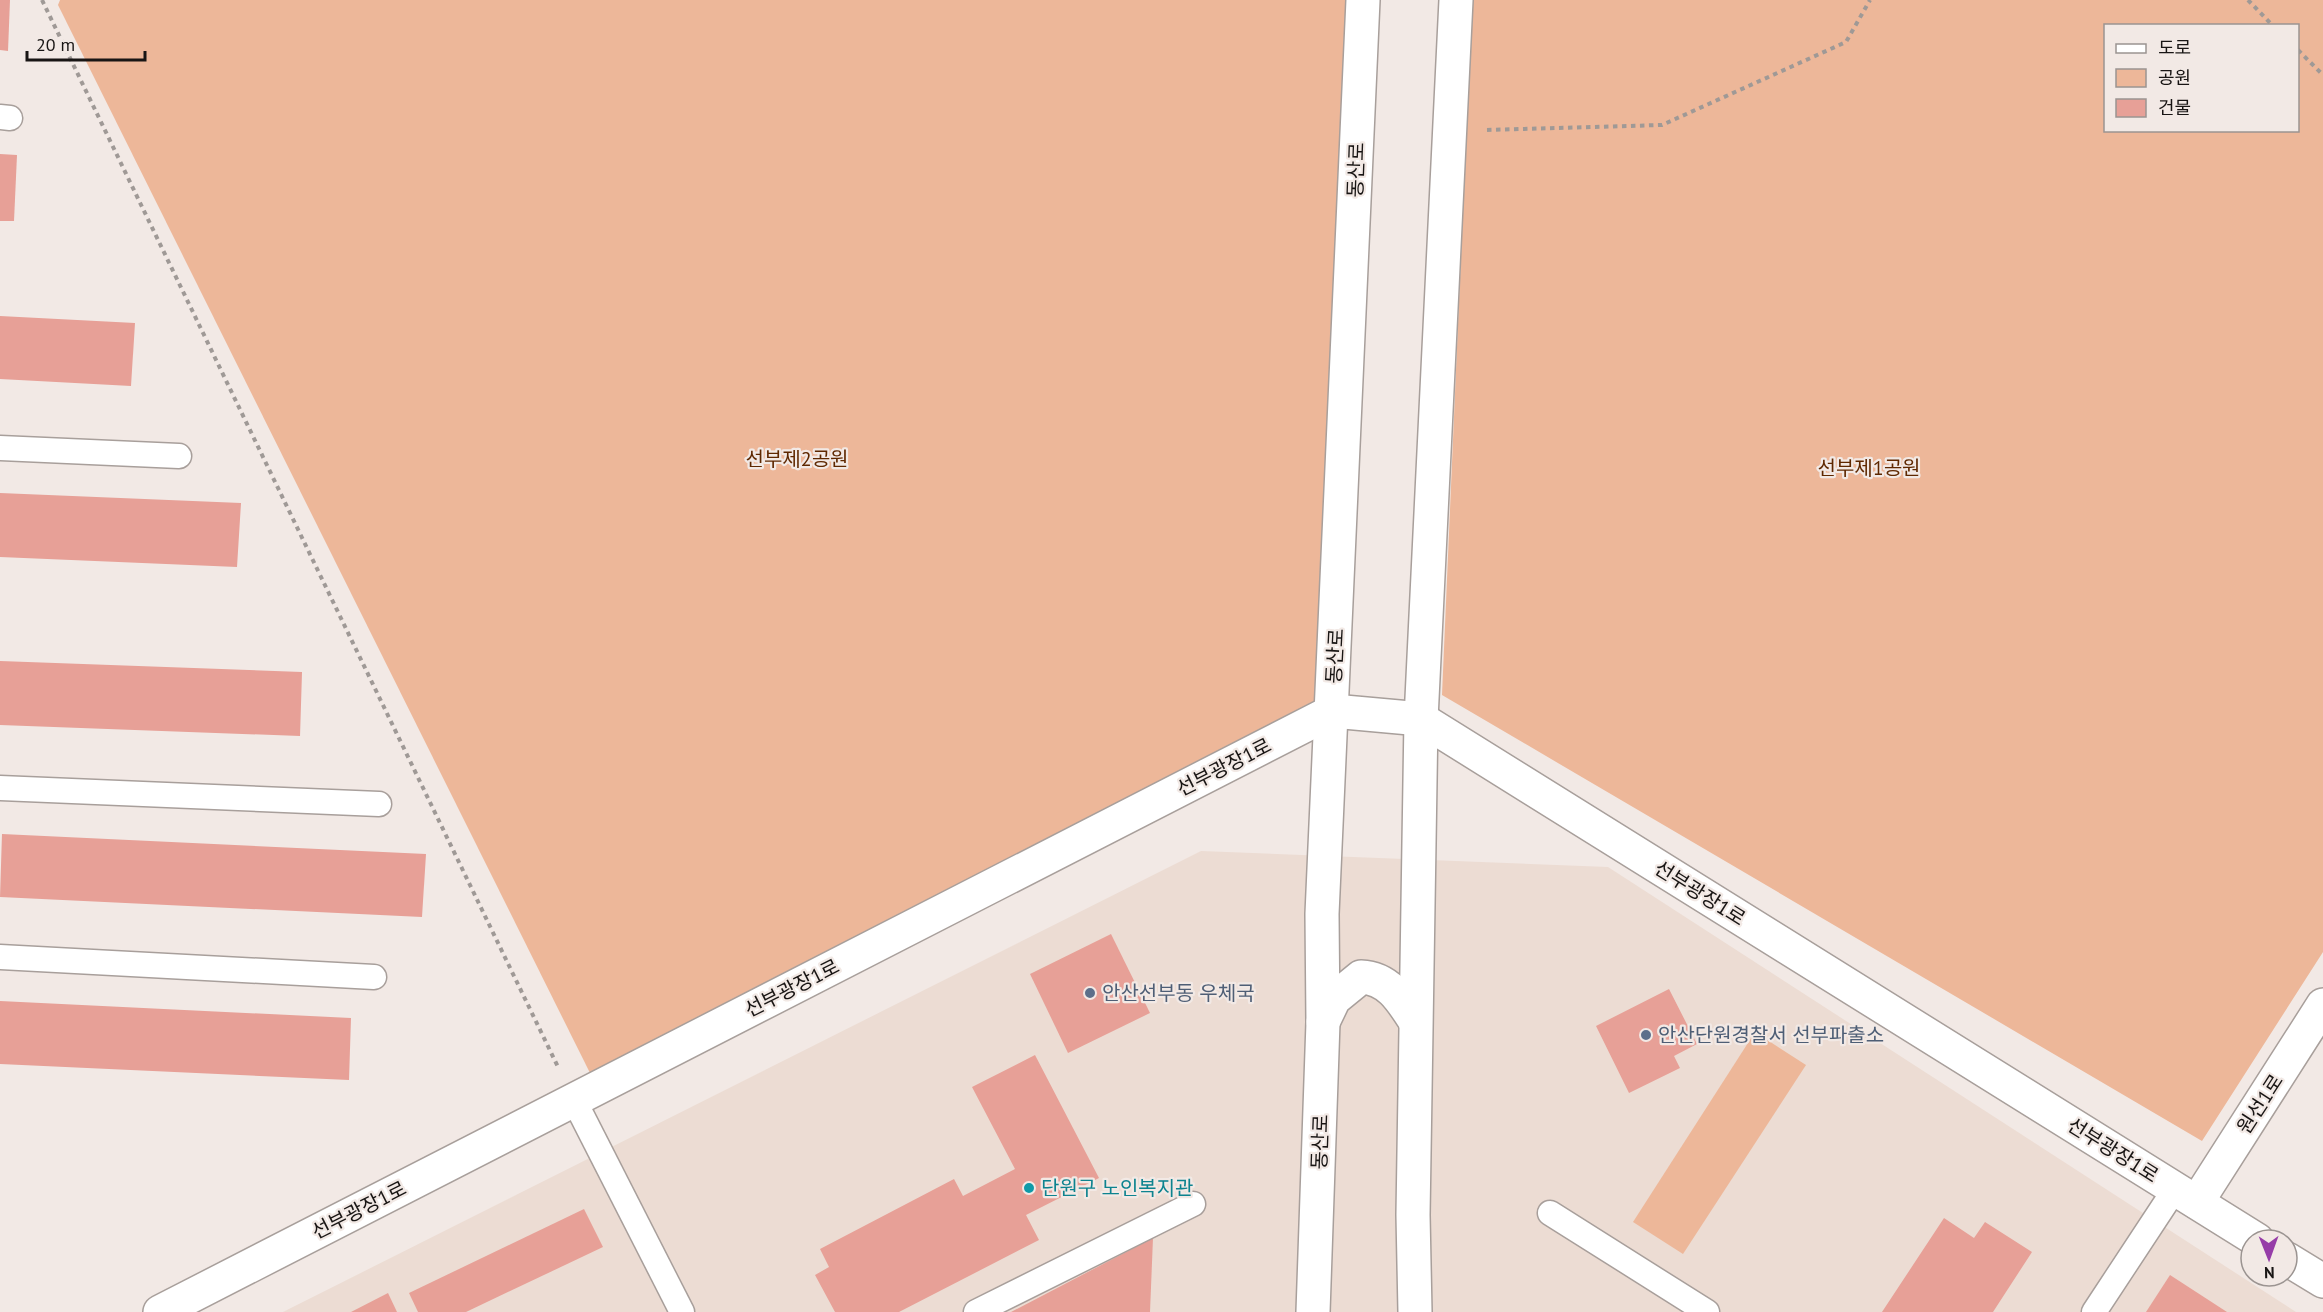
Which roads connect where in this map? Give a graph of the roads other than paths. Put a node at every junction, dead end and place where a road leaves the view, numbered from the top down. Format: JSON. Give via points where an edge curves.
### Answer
{"nodes":[{"id":1,"x":1363,"y":0,"type":"edge"},
{"id":2,"x":1456,"y":0,"type":"edge"},
{"id":3,"x":0,"y":448,"type":"edge"},
{"id":4,"x":179,"y":456,"type":"dead end"},
{"id":5,"x":1333,"y":711,"type":"junction"},
{"id":6,"x":1421,"y":719,"type":"junction"},
{"id":7,"x":0,"y":788,"type":"edge"},
{"id":8,"x":379,"y":804,"type":"dead end"},
{"id":9,"x":0,"y":957,"type":"edge"},
{"id":10,"x":374,"y":977,"type":"dead end"},
{"id":11,"x":2323,"y":1005,"type":"edge"},
{"id":12,"x":1415,"y":1021,"type":"junction"},
{"id":13,"x":1323,"y":1022,"type":"junction"},
{"id":14,"x":574,"y":1100,"type":"junction"},
{"id":15,"x":2186,"y":1196,"type":"junction"},
{"id":16,"x":1192,"y":1204,"type":"dead end"},
{"id":17,"x":1550,"y":1213,"type":"dead end"},
{"id":18,"x":2239,"y":1229,"type":"edge"},
{"id":19,"x":2299,"y":1266,"type":"edge"},
{"id":20,"x":2323,"y":1281,"type":"edge"},
{"id":21,"x":160,"y":1312,"type":"edge"},
{"id":22,"x":682,"y":1312,"type":"edge"},
{"id":23,"x":976,"y":1312,"type":"edge"},
{"id":24,"x":1313,"y":1312,"type":"edge"},
{"id":25,"x":1415,"y":1312,"type":"edge"},
{"id":26,"x":1707,"y":1312,"type":"edge"},
{"id":27,"x":2094,"y":1312,"type":"edge"}],
"edges":[{"from":1,"to":5,"type":"street","name":"동산로"},
{"from":2,"to":6,"type":"street"},
{"from":3,"to":4,"type":"lane"},
{"from":5,"to":6,"type":"street","name":"선부광장1로"},
{"from":5,"to":13,"type":"street","name":"동산로","via":[[1322,914]]},
{"from":5,"to":14,"type":"street","name":"선부광장1로"},
{"from":6,"to":12,"type":"street"},
{"from":6,"to":15,"type":"street","name":"선부광장1로"},
{"from":7,"to":8,"type":"lane"},
{"from":9,"to":10,"type":"lane"},
{"from":11,"to":15,"type":"street","name":"원선1로"},
{"from":12,"to":13,"type":"street","via":[[1392,989],[1376,978],[1361,977],[1334,999]]},
{"from":12,"to":25,"type":"street"},
{"from":13,"to":24,"type":"street","name":"동산로"},
{"from":14,"to":21,"type":"street","name":"선부광장1로"},
{"from":14,"to":22,"type":"lane"},
{"from":15,"to":18,"type":"street","name":"선부광장1로"},
{"from":15,"to":27,"type":"lane"},
{"from":16,"to":23,"type":"lane"},
{"from":17,"to":26,"type":"lane"},
{"from":19,"to":20,"type":"street"}]}
